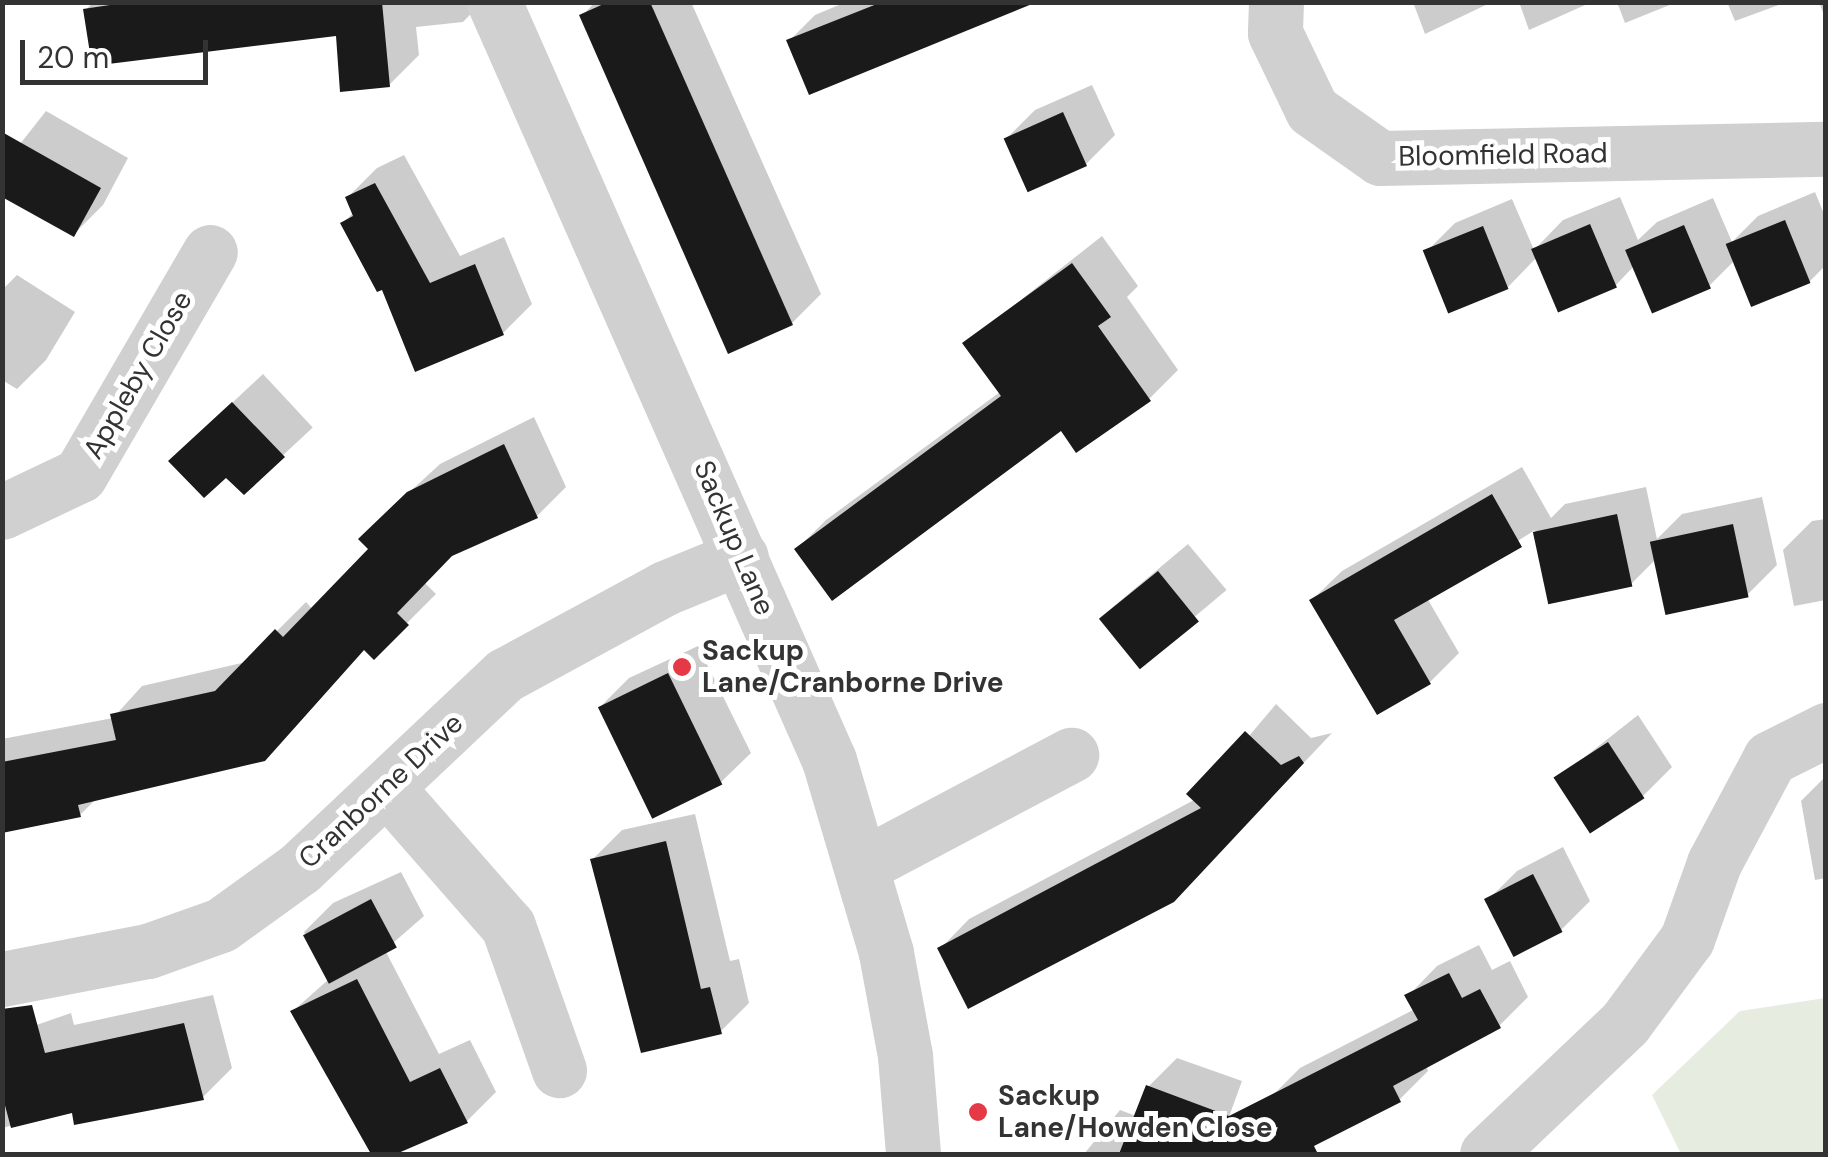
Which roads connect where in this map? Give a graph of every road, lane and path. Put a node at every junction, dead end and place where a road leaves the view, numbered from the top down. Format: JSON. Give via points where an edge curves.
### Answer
{"nodes":[{"id":1,"x":494,"y":2,"type":"edge"},
{"id":2,"x":1276,"y":2,"type":"edge"},
{"id":3,"x":1826,"y":149,"type":"edge"},
{"id":4,"x":210,"y":252,"type":"dead end"},
{"id":5,"x":2,"y":512,"type":"edge"},
{"id":6,"x":741,"y":556,"type":"junction"},
{"id":7,"x":1826,"y":730,"type":"edge"},
{"id":8,"x":1071,"y":754,"type":"dead end"},
{"id":9,"x":387,"y":788,"type":"junction"},
{"id":10,"x":860,"y":866,"type":"junction"},
{"id":11,"x":2,"y":980,"type":"edge"},
{"id":12,"x":559,"y":1070,"type":"dead end"},
{"id":13,"x":913,"y":1154,"type":"edge"},
{"id":14,"x":1487,"y":1154,"type":"edge"}],
"edges":[{"from":1,"to":6,"type":"street","name":"Sackup Lane"},
{"from":2,"to":3,"type":"street","name":"Bloomfield Road","via":[[1275,33],[1312,110],[1380,158]]},
{"from":4,"to":5,"type":"street","name":"Appleby Close","via":[[80,475]]},
{"from":6,"to":9,"type":"street","name":"Cranborne Drive","via":[[665,588],[505,676]]},
{"from":6,"to":10,"type":"street","name":"Sackup Lane","via":[[830,760]]},
{"from":7,"to":14,"type":"street","via":[[1770,758],[1714,863],[1687,940],[1624,1023]]},
{"from":8,"to":10,"type":"street"},
{"from":9,"to":11,"type":"street","name":"Cranborne Drive","via":[[300,868],[220,925],[148,951]]},
{"from":9,"to":12,"type":"street","via":[[508,926]]},
{"from":10,"to":13,"type":"street","name":"Sackup Lane","via":[[900,1029]]}]}
